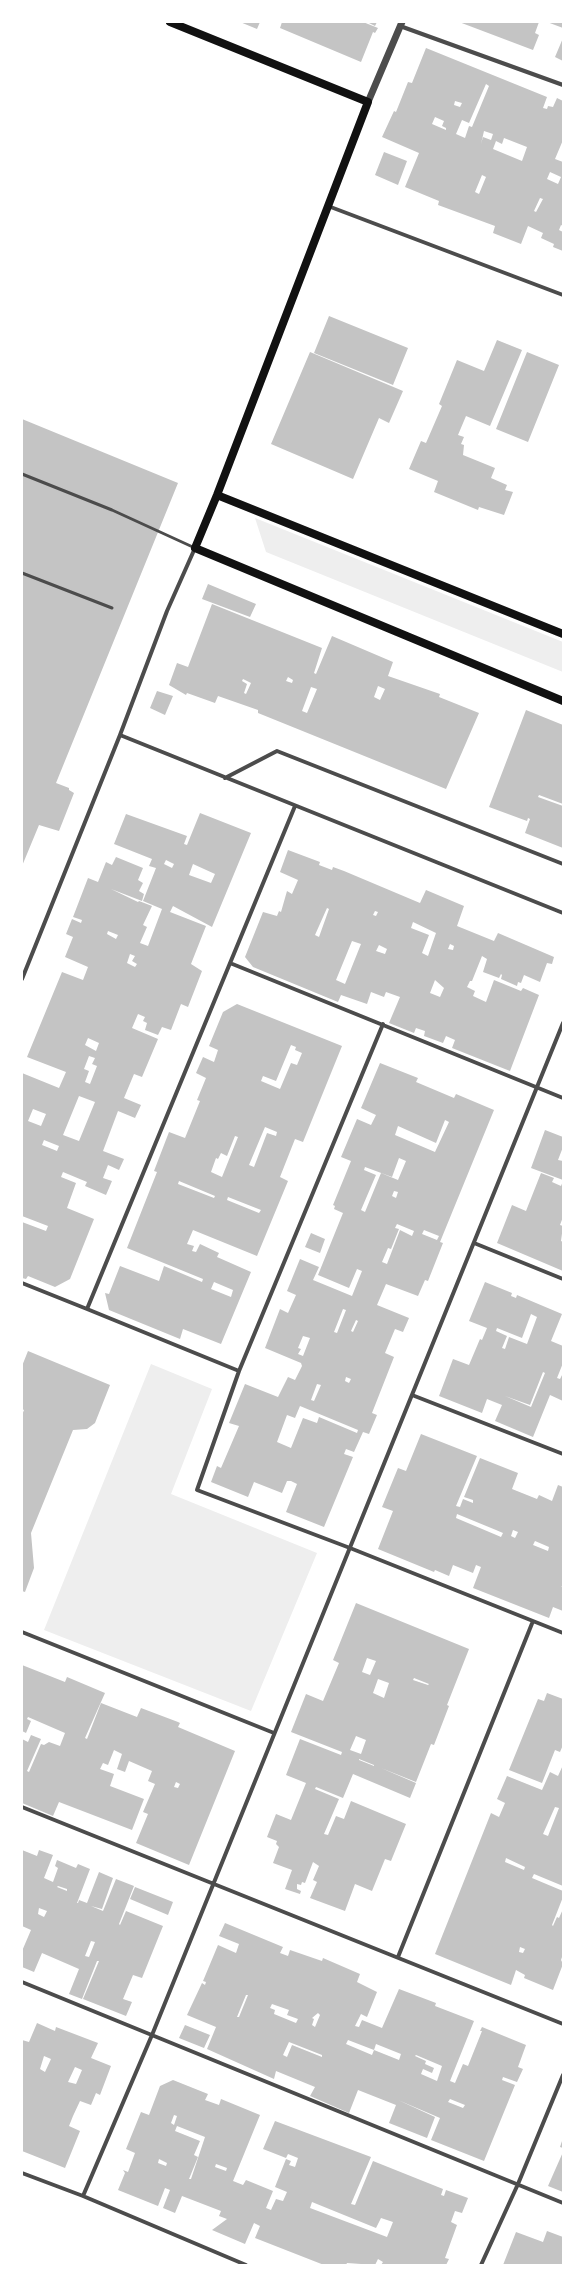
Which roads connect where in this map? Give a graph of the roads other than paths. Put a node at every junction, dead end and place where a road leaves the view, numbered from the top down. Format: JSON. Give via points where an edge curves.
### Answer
{"nodes":[{"id":1,"x":170,"y":22,"type":"edge"},
{"id":2,"x":401,"y":24,"type":"edge"},
{"id":3,"x":563,"y":85,"type":"edge"},
{"id":4,"x":368,"y":102,"type":"junction"},
{"id":5,"x":328,"y":206,"type":"junction"},
{"id":6,"x":563,"y":295,"type":"edge"},
{"id":7,"x":22,"y":474,"type":"edge"},
{"id":8,"x":217,"y":495,"type":"junction"},
{"id":9,"x":195,"y":548,"type":"junction"},
{"id":10,"x":22,"y":573,"type":"edge"},
{"id":11,"x":112,"y":608,"type":"dead end"},
{"id":12,"x":563,"y":634,"type":"edge"},
{"id":13,"x":563,"y":701,"type":"edge"},
{"id":14,"x":120,"y":735,"type":"junction"},
{"id":15,"x":225,"y":778,"type":"junction"},
{"id":16,"x":295,"y":806,"type":"junction"},
{"id":17,"x":563,"y":864,"type":"edge"},
{"id":18,"x":563,"y":913,"type":"edge"},
{"id":19,"x":230,"y":963,"type":"junction"},
{"id":20,"x":22,"y":979,"type":"edge"},
{"id":21,"x":383,"y":1024,"type":"junction"},
{"id":22,"x":563,"y":1024,"type":"edge"},
{"id":23,"x":537,"y":1087,"type":"junction"},
{"id":24,"x":563,"y":1098,"type":"edge"},
{"id":25,"x":474,"y":1243,"type":"junction"},
{"id":26,"x":563,"y":1279,"type":"edge"},
{"id":27,"x":22,"y":1284,"type":"edge"},
{"id":28,"x":87,"y":1309,"type":"junction"},
{"id":29,"x":239,"y":1372,"type":"junction"},
{"id":30,"x":412,"y":1395,"type":"junction"},
{"id":31,"x":563,"y":1454,"type":"edge"},
{"id":32,"x":350,"y":1548,"type":"junction"},
{"id":33,"x":533,"y":1621,"type":"junction"},
{"id":34,"x":22,"y":1632,"type":"edge"},
{"id":35,"x":563,"y":1633,"type":"edge"},
{"id":36,"x":274,"y":1733,"type":"junction"},
{"id":37,"x":22,"y":1807,"type":"edge"},
{"id":38,"x":214,"y":1883,"type":"junction"},
{"id":39,"x":398,"y":1957,"type":"junction"},
{"id":40,"x":22,"y":1982,"type":"edge"},
{"id":41,"x":563,"y":2024,"type":"edge"},
{"id":42,"x":152,"y":2035,"type":"junction"},
{"id":43,"x":563,"y":2075,"type":"edge"},
{"id":44,"x":22,"y":2173,"type":"edge"},
{"id":45,"x":518,"y":2184,"type":"junction"},
{"id":46,"x":83,"y":2196,"type":"junction"},
{"id":47,"x":563,"y":2203,"type":"edge"},
{"id":48,"x":246,"y":2265,"type":"edge"},
{"id":49,"x":481,"y":2265,"type":"edge"}],
"edges":[{"from":1,"to":4,"type":"main road"},
{"from":2,"to":3,"type":"street"},
{"from":2,"to":4,"type":"street"},
{"from":4,"to":5,"type":"main road"},
{"from":5,"to":6,"type":"street"},
{"from":5,"to":8,"type":"main road"},
{"from":7,"to":9,"type":"lane","via":[[112,510]]},
{"from":8,"to":9,"type":"main road"},
{"from":8,"to":12,"type":"main road"},
{"from":9,"to":13,"type":"main road"},
{"from":9,"to":14,"type":"street","via":[[167,612]]},
{"from":10,"to":11,"type":"lane"},
{"from":14,"to":15,"type":"street"},
{"from":14,"to":20,"type":"street"},
{"from":15,"to":16,"type":"street"},
{"from":15,"to":17,"type":"street","via":[[277,751]]},
{"from":16,"to":18,"type":"street"},
{"from":16,"to":19,"type":"street"},
{"from":19,"to":21,"type":"street"},
{"from":19,"to":28,"type":"street"},
{"from":21,"to":23,"type":"street"},
{"from":21,"to":29,"type":"street"},
{"from":22,"to":23,"type":"street"},
{"from":23,"to":24,"type":"street"},
{"from":23,"to":25,"type":"street"},
{"from":25,"to":26,"type":"street"},
{"from":25,"to":30,"type":"street"},
{"from":27,"to":28,"type":"street"},
{"from":28,"to":29,"type":"street"},
{"from":29,"to":32,"type":"street","via":[[197,1490]]},
{"from":30,"to":31,"type":"street"},
{"from":30,"to":32,"type":"street"},
{"from":32,"to":33,"type":"street"},
{"from":32,"to":36,"type":"street"},
{"from":33,"to":35,"type":"street"},
{"from":33,"to":39,"type":"street"},
{"from":34,"to":36,"type":"street"},
{"from":36,"to":38,"type":"street"},
{"from":37,"to":38,"type":"street"},
{"from":38,"to":39,"type":"street"},
{"from":38,"to":42,"type":"street"},
{"from":39,"to":41,"type":"street"},
{"from":40,"to":42,"type":"street"},
{"from":42,"to":45,"type":"street"},
{"from":42,"to":46,"type":"street"},
{"from":43,"to":45,"type":"street"},
{"from":44,"to":46,"type":"street"},
{"from":45,"to":47,"type":"street"},
{"from":45,"to":49,"type":"street"},
{"from":46,"to":48,"type":"street"}]}
